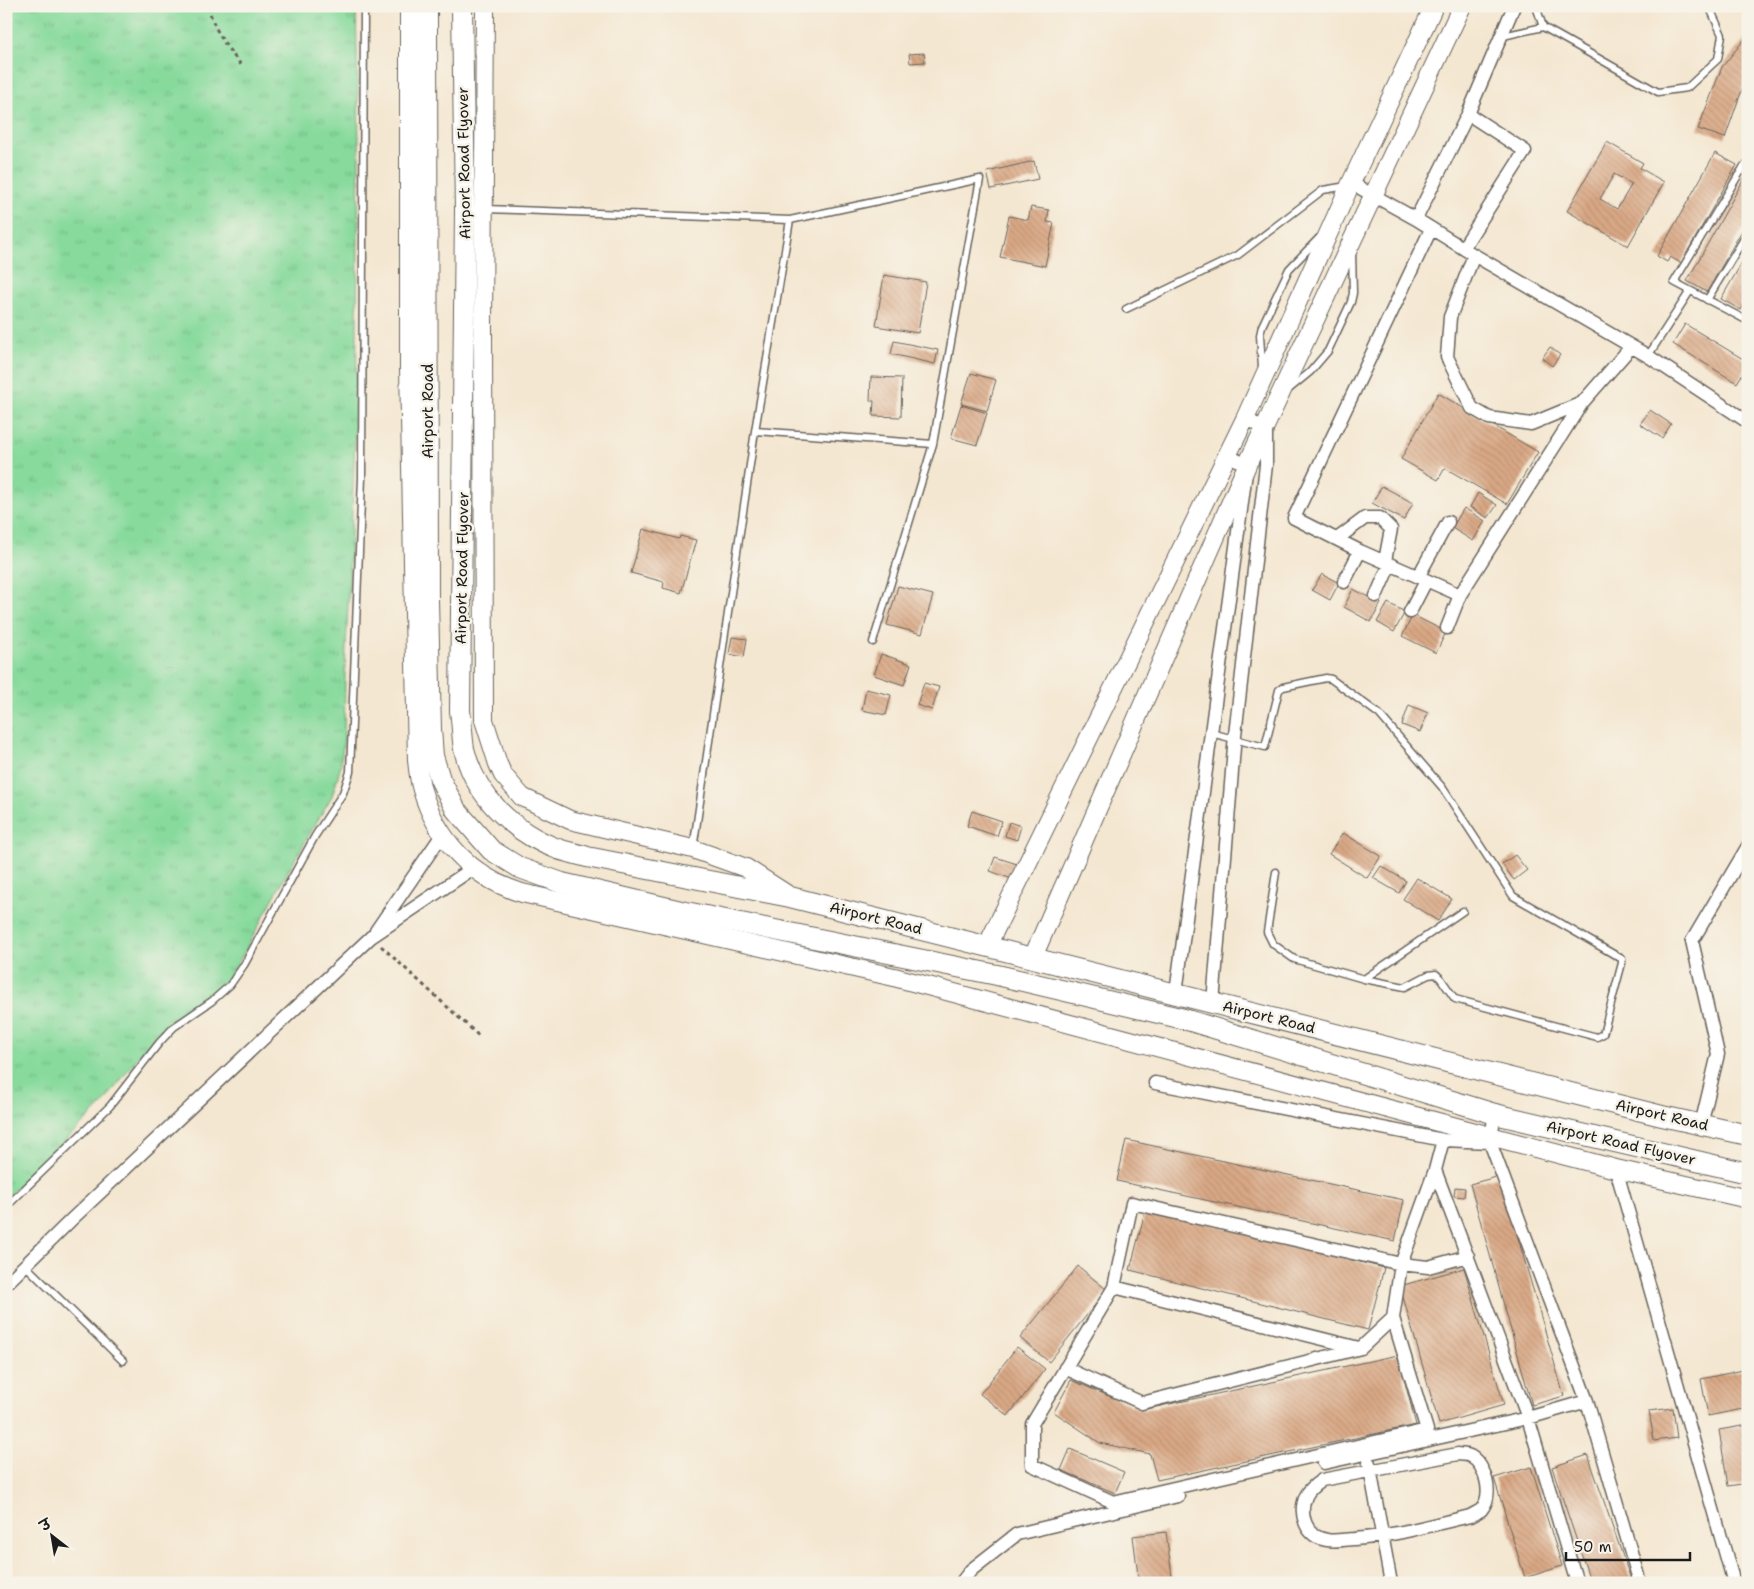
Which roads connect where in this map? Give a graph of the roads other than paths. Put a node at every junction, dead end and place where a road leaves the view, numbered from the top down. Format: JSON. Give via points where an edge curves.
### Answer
{"nodes":[{"id":1,"x":364,"y":6,"type":"edge"},
{"id":2,"x":409,"y":6,"type":"edge"},
{"id":3,"x":427,"y":6,"type":"edge"},
{"id":4,"x":462,"y":6,"type":"edge"},
{"id":5,"x":485,"y":6,"type":"edge"},
{"id":6,"x":1434,"y":6,"type":"edge"},
{"id":7,"x":1462,"y":6,"type":"edge"},
{"id":8,"x":1514,"y":6,"type":"edge"},
{"id":9,"x":1536,"y":6,"type":"edge"},
{"id":10,"x":1709,"y":6,"type":"edge"},
{"id":11,"x":1543,"y":26,"type":"junction"},
{"id":12,"x":1500,"y":36,"type":"junction"},
{"id":13,"x":1468,"y":114,"type":"junction"},
{"id":14,"x":1744,"y":166,"type":"dead end"},
{"id":15,"x":1350,"y":184,"type":"junction"},
{"id":16,"x":1374,"y":196,"type":"junction"},
{"id":17,"x":484,"y":209,"type":"junction"},
{"id":18,"x":1416,"y":219,"type":"junction"},
{"id":19,"x":790,"y":220,"type":"junction"},
{"id":20,"x":1431,"y":230,"type":"junction"},
{"id":21,"x":1748,"y":232,"type":"edge"},
{"id":22,"x":1352,"y":244,"type":"junction"},
{"id":23,"x":1469,"y":252,"type":"junction"},
{"id":24,"x":1690,"y":291,"type":"junction"},
{"id":25,"x":1707,"y":300,"type":"junction"},
{"id":26,"x":1126,"y":309,"type":"dead end"},
{"id":27,"x":1747,"y":319,"type":"edge"},
{"id":28,"x":1631,"y":347,"type":"junction"},
{"id":29,"x":1648,"y":356,"type":"junction"},
{"id":30,"x":1279,"y":397,"type":"junction"},
{"id":31,"x":1582,"y":403,"type":"junction"},
{"id":32,"x":1245,"y":419,"type":"junction"},
{"id":33,"x":1748,"y":422,"type":"edge"},
{"id":34,"x":1266,"y":428,"type":"junction"},
{"id":35,"x":755,"y":430,"type":"junction"},
{"id":36,"x":933,"y":444,"type":"junction"},
{"id":37,"x":1227,"y":455,"type":"junction"},
{"id":38,"x":1247,"y":465,"type":"junction"},
{"id":39,"x":1448,"y":522,"type":"dead end"},
{"id":40,"x":1337,"y":539,"type":"junction"},
{"id":41,"x":1360,"y":551,"type":"junction"},
{"id":42,"x":1387,"y":563,"type":"junction"},
{"id":43,"x":1422,"y":579,"type":"junction"},
{"id":44,"x":1344,"y":582,"type":"dead end"},
{"id":45,"x":1460,"y":595,"type":"junction"},
{"id":46,"x":1376,"y":596,"type":"dead end"},
{"id":47,"x":1410,"y":612,"type":"dead end"},
{"id":48,"x":1447,"y":628,"type":"dead end"},
{"id":49,"x":873,"y":642,"type":"dead end"},
{"id":50,"x":1211,"y":733,"type":"junction"},
{"id":51,"x":1235,"y":740,"type":"junction"},
{"id":52,"x":442,"y":835,"type":"junction"},
{"id":53,"x":1748,"y":846,"type":"edge"},
{"id":54,"x":693,"y":849,"type":"junction"},
{"id":55,"x":472,"y":869,"type":"junction"},
{"id":56,"x":1276,"y":872,"type":"dead end"},
{"id":57,"x":790,"y":896,"type":"junction"},
{"id":58,"x":1463,"y":910,"type":"dead end"},
{"id":59,"x":372,"y":937,"type":"junction"},
{"id":60,"x":987,"y":946,"type":"junction"},
{"id":61,"x":1033,"y":957,"type":"junction"},
{"id":62,"x":1364,"y":979,"type":"junction"},
{"id":63,"x":1176,"y":993,"type":"junction"},
{"id":64,"x":1213,"y":1003,"type":"junction"},
{"id":65,"x":1155,"y":1083,"type":"dead end"},
{"id":66,"x":1495,"y":1114,"type":"junction"},
{"id":67,"x":1700,"y":1124,"type":"junction"},
{"id":68,"x":1748,"y":1134,"type":"edge"},
{"id":69,"x":1490,"y":1139,"type":"junction"},
{"id":70,"x":1443,"y":1140,"type":"junction"},
{"id":71,"x":1616,"y":1169,"type":"junction"},
{"id":72,"x":1435,"y":1170,"type":"junction"},
{"id":73,"x":1748,"y":1173,"type":"edge"},
{"id":74,"x":1748,"y":1199,"type":"edge"},
{"id":75,"x":6,"y":1207,"type":"edge"},
{"id":76,"x":1468,"y":1256,"type":"junction"},
{"id":77,"x":1401,"y":1264,"type":"junction"},
{"id":78,"x":25,"y":1265,"type":"junction"},
{"id":79,"x":6,"y":1284,"type":"edge"},
{"id":80,"x":1114,"y":1286,"type":"junction"},
{"id":81,"x":1393,"y":1318,"type":"junction"},
{"id":82,"x":1360,"y":1348,"type":"junction"},
{"id":83,"x":123,"y":1361,"type":"dead end"},
{"id":84,"x":1065,"y":1368,"type":"junction"},
{"id":85,"x":1587,"y":1401,"type":"junction"},
{"id":86,"x":1528,"y":1418,"type":"junction"},
{"id":87,"x":1367,"y":1453,"type":"junction"},
{"id":88,"x":1370,"y":1472,"type":"junction"},
{"id":89,"x":1381,"y":1537,"type":"junction"},
{"id":90,"x":961,"y":1583,"type":"edge"},
{"id":91,"x":1391,"y":1583,"type":"edge"},
{"id":92,"x":1577,"y":1583,"type":"edge"},
{"id":93,"x":1640,"y":1583,"type":"edge"},
{"id":94,"x":1734,"y":1583,"type":"edge"}],
"edges":[{"from":1,"to":75,"type":"lane","via":[[362,478],[350,772],[343,793],[230,985],[159,1042],[110,1106]]},
{"from":2,"to":52,"type":"street","via":[[409,368],[417,760],[421,788]]},
{"from":3,"to":66,"type":"main road","name":"Airport Road","via":[[430,729],[440,779],[456,810],[490,850],[520,868],[562,883],[681,911],[997,975],[1184,1019]]},
{"from":4,"to":57,"type":"main road","name":"Airport Road Flyover","via":[[465,210],[460,711],[464,749],[472,771],[496,808],[521,830],[557,848],[587,857]]},
{"from":5,"to":17,"type":"street"},
{"from":6,"to":15,"type":"street"},
{"from":7,"to":16,"type":"street"},
{"from":8,"to":12,"type":"street"},
{"from":9,"to":11,"type":"lane"},
{"from":10,"to":11,"type":"lane","via":[[1722,35],[1718,58],[1687,88],[1658,92]]},
{"from":11,"to":12,"type":"lane"},
{"from":12,"to":13,"type":"street"},
{"from":13,"to":18,"type":"street"},
{"from":13,"to":23,"type":"street","via":[[1525,151]]},
{"from":14,"to":24,"type":"lane","via":[[1674,282]]},
{"from":15,"to":16,"type":"street"},
{"from":15,"to":26,"type":"lane","via":[[1323,190],[1238,255]]},
{"from":15,"to":32,"type":"street"},
{"from":16,"to":18,"type":"street"},
{"from":16,"to":22,"type":"street"},
{"from":17,"to":19,"type":"lane"},
{"from":17,"to":54,"type":"street","via":[[484,720],[498,764],[503,776],[522,797],[570,820]]},
{"from":18,"to":20,"type":"street"},
{"from":19,"to":35,"type":"lane"},
{"from":19,"to":36,"type":"lane","via":[[980,179]]},
{"from":20,"to":23,"type":"street"},
{"from":20,"to":40,"type":"street","via":[[1294,518]]},
{"from":21,"to":25,"type":"lane"},
{"from":22,"to":30,"type":"street"},
{"from":22,"to":30,"type":"lane","via":[[1351,302],[1328,351],[1310,372]]},
{"from":23,"to":28,"type":"street"},
{"from":23,"to":31,"type":"street","via":[[1450,317],[1447,357],[1472,408],[1489,418],[1531,424]]},
{"from":24,"to":25,"type":"lane"},
{"from":24,"to":29,"type":"lane"},
{"from":25,"to":27,"type":"lane"},
{"from":28,"to":29,"type":"street"},
{"from":28,"to":31,"type":"street"},
{"from":29,"to":33,"type":"street"},
{"from":30,"to":34,"type":"street"},
{"from":31,"to":45,"type":"street"},
{"from":32,"to":34,"type":"street"},
{"from":32,"to":37,"type":"street"},
{"from":34,"to":38,"type":"street"},
{"from":34,"to":51,"type":"street","via":[[1266,465]]},
{"from":35,"to":36,"type":"lane"},
{"from":35,"to":54,"type":"lane"},
{"from":36,"to":49,"type":"lane"},
{"from":37,"to":38,"type":"street"},
{"from":37,"to":60,"type":"street"},
{"from":38,"to":50,"type":"street"},
{"from":38,"to":61,"type":"street"},
{"from":39,"to":43,"type":"street"},
{"from":40,"to":41,"type":"street"},
{"from":40,"to":42,"type":"street","via":[[1364,518],[1380,518],[1391,529]]},
{"from":41,"to":42,"type":"street"},
{"from":41,"to":44,"type":"street"},
{"from":42,"to":43,"type":"street"},
{"from":42,"to":46,"type":"street"},
{"from":43,"to":45,"type":"street"},
{"from":43,"to":47,"type":"street"},
{"from":45,"to":48,"type":"street"},
{"from":50,"to":51,"type":"lane"},
{"from":50,"to":63,"type":"street"},
{"from":51,"to":62,"type":"lane","via":[[1265,747],[1280,689],[1331,679],[1379,714],[1442,787],[1514,896],[1621,958],[1622,962],[1600,1037],[1455,999],[1436,974],[1406,987]]},
{"from":51,"to":64,"type":"street"},
{"from":52,"to":55,"type":"street"},
{"from":52,"to":59,"type":"street"},
{"from":53,"to":67,"type":"street","via":[[1692,941],[1718,1054]]},
{"from":54,"to":57,"type":"street","via":[[746,868]]},
{"from":55,"to":59,"type":"street"},
{"from":55,"to":69,"type":"street","via":[[501,886],[522,893],[894,977]]},
{"from":56,"to":62,"type":"lane","via":[[1267,926],[1268,937],[1273,944],[1300,962]]},
{"from":57,"to":60,"type":"main road","name":"Airport Road"},
{"from":58,"to":62,"type":"lane"},
{"from":59,"to":78,"type":"street"},
{"from":60,"to":61,"type":"main road","name":"Airport Road"},
{"from":61,"to":63,"type":"main road","name":"Airport Road"},
{"from":63,"to":64,"type":"main road","name":"Airport Road"},
{"from":64,"to":67,"type":"main road","name":"Airport Road"},
{"from":65,"to":70,"type":"street"},
{"from":66,"to":69,"type":"street"},
{"from":66,"to":73,"type":"main road","name":"Airport Road Flyover"},
{"from":67,"to":68,"type":"main road","name":"Airport Road"},
{"from":69,"to":70,"type":"street"},
{"from":69,"to":71,"type":"street"},
{"from":69,"to":85,"type":"street"},
{"from":70,"to":72,"type":"street"},
{"from":71,"to":74,"type":"street"},
{"from":71,"to":94,"type":"street"},
{"from":72,"to":76,"type":"street"},
{"from":72,"to":77,"type":"street"},
{"from":76,"to":77,"type":"street","via":[[1428,1267]]},
{"from":76,"to":86,"type":"street"},
{"from":77,"to":80,"type":"street","via":[[1132,1203]]},
{"from":77,"to":81,"type":"street"},
{"from":78,"to":79,"type":"street"},
{"from":78,"to":83,"type":"lane"},
{"from":80,"to":82,"type":"street"},
{"from":80,"to":84,"type":"street"},
{"from":81,"to":82,"type":"street"},
{"from":81,"to":84,"type":"street","via":[[1427,1430],[1113,1502],[1032,1466],[1032,1424]]},
{"from":82,"to":84,"type":"street","via":[[1142,1403]]},
{"from":85,"to":86,"type":"street"},
{"from":85,"to":93,"type":"street"},
{"from":86,"to":87,"type":"street"},
{"from":86,"to":92,"type":"street"},
{"from":87,"to":88,"type":"street"},
{"from":87,"to":90,"type":"street","via":[[1018,1534],[972,1570]]},
{"from":88,"to":89,"type":"street"},
{"from":88,"to":89,"type":"street","via":[[1322,1480],[1306,1494],[1303,1519],[1317,1537],[1328,1540]]},
{"from":88,"to":89,"type":"street","via":[[1458,1454],[1468,1455],[1478,1462],[1487,1487],[1481,1509],[1470,1516]]},
{"from":89,"to":91,"type":"street"}]}
